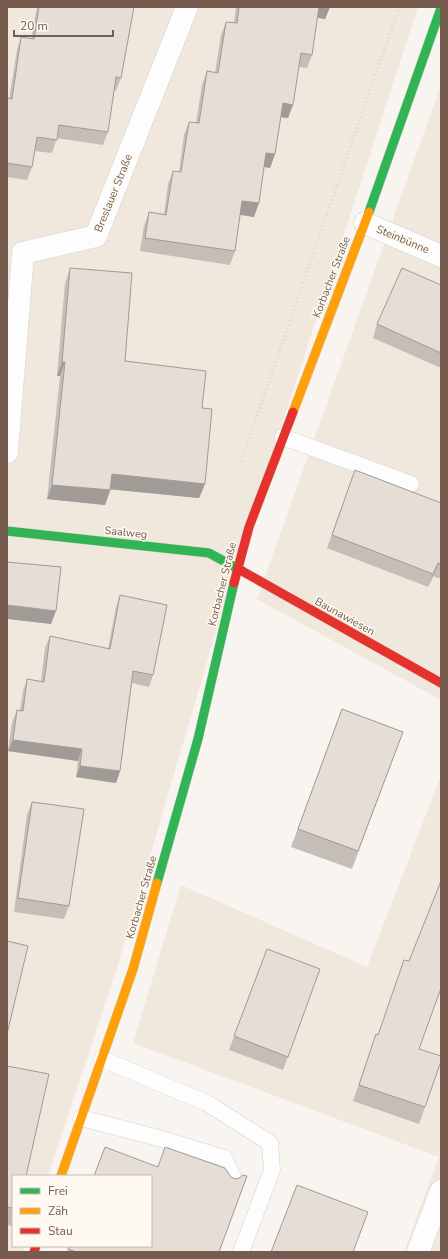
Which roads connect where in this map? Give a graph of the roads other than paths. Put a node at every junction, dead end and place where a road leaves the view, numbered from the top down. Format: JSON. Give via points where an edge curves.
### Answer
{"nodes":[{"id":1,"x":187,"y":7,"type":"edge"},
{"id":2,"x":441,"y":8,"type":"edge"},
{"id":3,"x":365,"y":223,"type":"junction"},
{"id":4,"x":15,"y":250,"type":"edge"},
{"id":5,"x":441,"y":256,"type":"edge"},
{"id":6,"x":283,"y":437,"type":"junction"},
{"id":7,"x":7,"y":452,"type":"edge"},
{"id":8,"x":411,"y":484,"type":"dead end"},
{"id":9,"x":7,"y":530,"type":"edge"},
{"id":10,"x":237,"y":570,"type":"junction"},
{"id":11,"x":441,"y":683,"type":"edge"},
{"id":12,"x":102,"y":1059,"type":"junction"},
{"id":13,"x":81,"y":1118,"type":"junction"},
{"id":14,"x":60,"y":1175,"type":"edge"},
{"id":15,"x":233,"y":1177,"type":"edge"},
{"id":16,"x":441,"y":1191,"type":"edge"},
{"id":17,"x":241,"y":1252,"type":"edge"},
{"id":18,"x":418,"y":1252,"type":"edge"}],
"edges":[{"from":1,"to":4,"type":"street","name":"Breslauer Straße","via":[[96,236]]},
{"from":2,"to":3,"type":"street","name":"Korbacher Straße"},
{"from":3,"to":5,"type":"street","name":"Steinbünne"},
{"from":3,"to":6,"type":"street","name":"Korbacher Straße"},
{"from":4,"to":7,"type":"street","name":"Breslauer Straße"},
{"from":6,"to":8,"type":"lane"},
{"from":6,"to":10,"type":"street","name":"Korbacher Straße","via":[[248,527]]},
{"from":9,"to":10,"type":"street","name":"Saalweg","via":[[209,553]]},
{"from":10,"to":11,"type":"street","name":"Baunawiesen"},
{"from":10,"to":12,"type":"street","name":"Korbacher Straße","via":[[198,739],[133,969]]},
{"from":12,"to":13,"type":"street","name":"Korbacher Straße"},
{"from":12,"to":17,"type":"lane","via":[[207,1103],[270,1143],[272,1170]]},
{"from":13,"to":14,"type":"street","name":"Korbacher Straße"},
{"from":13,"to":15,"type":"lane","via":[[224,1158]]},
{"from":16,"to":18,"type":"street"}]}
